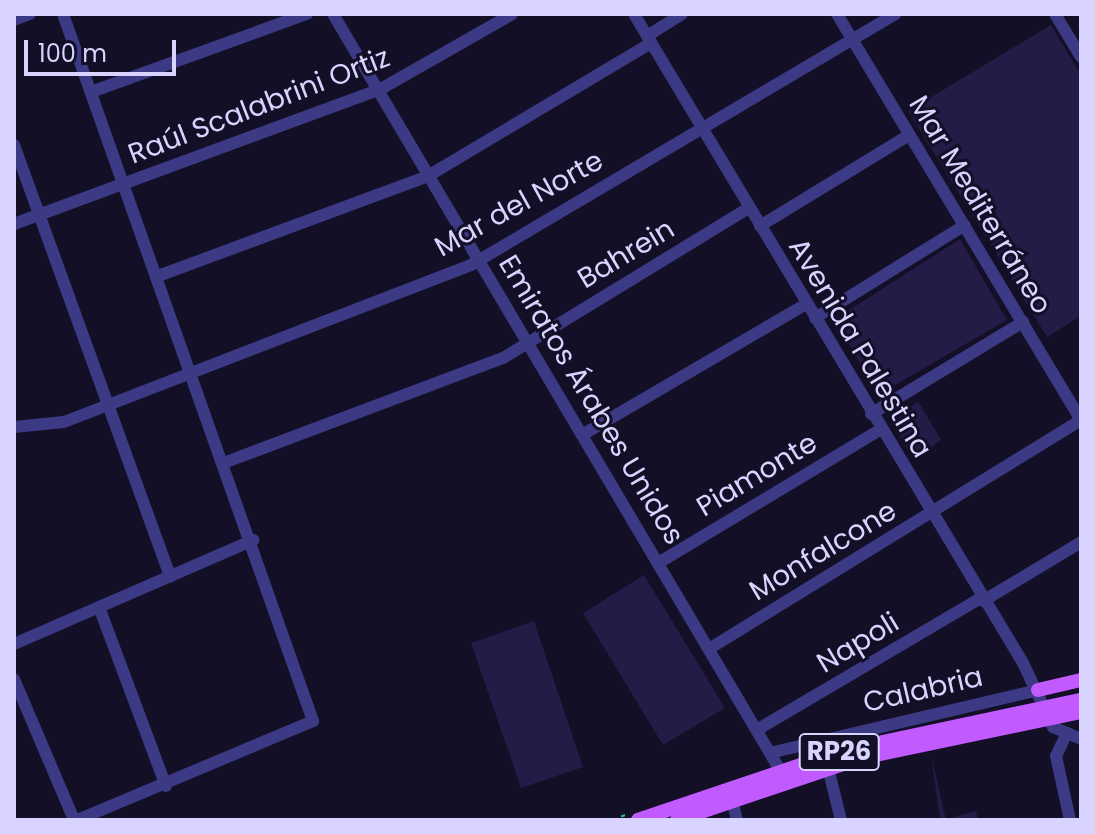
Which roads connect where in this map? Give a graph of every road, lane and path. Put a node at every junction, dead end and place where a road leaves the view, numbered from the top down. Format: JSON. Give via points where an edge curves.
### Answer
{"nodes":[{"id":1,"x":30,"y":14,"type":"edge"},
{"id":2,"x":63,"y":14,"type":"edge"},
{"id":3,"x":307,"y":14,"type":"edge"},
{"id":4,"x":333,"y":14,"type":"edge"},
{"id":5,"x":512,"y":14,"type":"edge"},
{"id":6,"x":634,"y":14,"type":"edge"},
{"id":7,"x":682,"y":14,"type":"edge"},
{"id":8,"x":837,"y":14,"type":"edge"},
{"id":9,"x":895,"y":14,"type":"edge"},
{"id":10,"x":1055,"y":14,"type":"edge"},
{"id":11,"x":14,"y":20,"type":"edge"},
{"id":12,"x":649,"y":39,"type":"junction"},
{"id":13,"x":852,"y":40,"type":"junction"},
{"id":14,"x":1081,"y":57,"type":"edge"},
{"id":15,"x":379,"y":90,"type":"junction"},
{"id":16,"x":91,"y":92,"type":"junction"},
{"id":17,"x":703,"y":128,"type":"junction"},
{"id":18,"x":909,"y":135,"type":"junction"},
{"id":19,"x":14,"y":145,"type":"edge"},
{"id":20,"x":428,"y":176,"type":"junction"},
{"id":21,"x":123,"y":184,"type":"junction"},
{"id":22,"x":749,"y":208,"type":"junction"},
{"id":23,"x":39,"y":215,"type":"junction"},
{"id":24,"x":14,"y":224,"type":"edge"},
{"id":25,"x":965,"y":225,"type":"junction"},
{"id":26,"x":760,"y":226,"type":"junction"},
{"id":27,"x":479,"y":260,"type":"junction"},
{"id":28,"x":158,"y":276,"type":"junction"},
{"id":29,"x":806,"y":304,"type":"junction"},
{"id":30,"x":815,"y":318,"type":"junction"},
{"id":31,"x":1023,"y":322,"type":"junction"},
{"id":32,"x":528,"y":341,"type":"junction"},
{"id":33,"x":192,"y":369,"type":"junction"},
{"id":34,"x":110,"y":403,"type":"junction"},
{"id":35,"x":871,"y":414,"type":"junction"},
{"id":36,"x":1081,"y":420,"type":"edge"},
{"id":37,"x":14,"y":427,"type":"edge"},
{"id":38,"x":880,"y":430,"type":"junction"},
{"id":39,"x":582,"y":435,"type":"junction"},
{"id":40,"x":226,"y":462,"type":"junction"},
{"id":41,"x":931,"y":514,"type":"junction"},
{"id":42,"x":253,"y":540,"type":"junction"},
{"id":43,"x":1081,"y":542,"type":"edge"},
{"id":44,"x":660,"y":562,"type":"junction"},
{"id":45,"x":170,"y":577,"type":"junction"},
{"id":46,"x":982,"y":600,"type":"junction"},
{"id":47,"x":99,"y":607,"type":"junction"},
{"id":48,"x":14,"y":644,"type":"edge"},
{"id":49,"x":712,"y":647,"type":"junction"},
{"id":50,"x":14,"y":679,"type":"edge"},
{"id":51,"x":1081,"y":680,"type":"edge"},
{"id":52,"x":1038,"y":690,"type":"junction"},
{"id":53,"x":17,"y":696,"type":"edge"},
{"id":54,"x":1081,"y":700,"type":"edge"},
{"id":55,"x":1048,"y":712,"type":"junction"},
{"id":56,"x":1081,"y":712,"type":"edge"},
{"id":57,"x":760,"y":728,"type":"junction"},
{"id":58,"x":1065,"y":737,"type":"junction"},
{"id":59,"x":1081,"y":739,"type":"edge"},
{"id":60,"x":774,"y":752,"type":"junction"},
{"id":61,"x":828,"y":768,"type":"junction"},
{"id":62,"x":780,"y":770,"type":"junction"},
{"id":63,"x":166,"y":786,"type":"junction"},
{"id":64,"x":732,"y":800,"type":"junction"},
{"id":65,"x":76,"y":820,"type":"edge"},
{"id":66,"x":638,"y":820,"type":"edge"},
{"id":67,"x":677,"y":820,"type":"edge"},
{"id":68,"x":737,"y":820,"type":"edge"},
{"id":69,"x":841,"y":820,"type":"edge"},
{"id":70,"x":1070,"y":820,"type":"edge"}],
"edges":[{"from":1,"to":11,"type":"street"},
{"from":2,"to":16,"type":"street"},
{"from":3,"to":16,"type":"street"},
{"from":4,"to":15,"type":"street","name":"Emiratos Árabes Unidos"},
{"from":5,"to":15,"type":"street","name":"Raúl Scalabrini Ortiz"},
{"from":6,"to":12,"type":"street","name":"Avenida Palestina"},
{"from":7,"to":12,"type":"street"},
{"from":8,"to":13,"type":"street","name":"Mar Mediterráneo"},
{"from":9,"to":13,"type":"street","name":"Mar del Norte"},
{"from":10,"to":14,"type":"street"},
{"from":12,"to":17,"type":"street","name":"Avenida Palestina"},
{"from":12,"to":20,"type":"street"},
{"from":13,"to":17,"type":"street","name":"Mar del Norte"},
{"from":13,"to":18,"type":"street","name":"Mar Mediterráneo"},
{"from":15,"to":20,"type":"street","name":"Emiratos Árabes Unidos"},
{"from":15,"to":21,"type":"street","name":"Raúl Scalabrini Ortiz"},
{"from":16,"to":21,"type":"street"},
{"from":17,"to":22,"type":"street","name":"Avenida Palestina"},
{"from":17,"to":27,"type":"street","name":"Mar del Norte"},
{"from":18,"to":25,"type":"street","name":"Mar Mediterráneo"},
{"from":18,"to":26,"type":"street"},
{"from":19,"to":23,"type":"street"},
{"from":20,"to":27,"type":"street","name":"Emiratos Árabes Unidos"},
{"from":20,"to":28,"type":"street"},
{"from":21,"to":23,"type":"street","name":"Raúl Scalabrini Ortiz"},
{"from":21,"to":28,"type":"street"},
{"from":22,"to":26,"type":"street","name":"Avenida Palestina"},
{"from":22,"to":32,"type":"street","name":"Bahrein"},
{"from":23,"to":24,"type":"street","name":"Raúl Scalabrini Ortiz"},
{"from":23,"to":34,"type":"street"},
{"from":25,"to":30,"type":"street"},
{"from":25,"to":31,"type":"street","name":"Mar Mediterráneo"},
{"from":26,"to":29,"type":"street","name":"Avenida Palestina"},
{"from":27,"to":32,"type":"street","name":"Emiratos Árabes Unidos"},
{"from":27,"to":33,"type":"street","name":"Mar del Norte"},
{"from":28,"to":33,"type":"street"},
{"from":29,"to":30,"type":"street","name":"Avenida Palestina"},
{"from":29,"to":39,"type":"street"},
{"from":30,"to":35,"type":"street","name":"Avenida Palestina"},
{"from":31,"to":35,"type":"street"},
{"from":31,"to":36,"type":"street","name":"Mar Mediterráneo"},
{"from":32,"to":39,"type":"street","name":"Emiratos Árabes Unidos"},
{"from":32,"to":40,"type":"street","name":"Bahrein","via":[[488,365]]},
{"from":33,"to":34,"type":"street","name":"Mar del Norte"},
{"from":33,"to":40,"type":"street"},
{"from":34,"to":37,"type":"street","name":"Mar del Norte","via":[[55,424]]},
{"from":34,"to":45,"type":"street"},
{"from":35,"to":38,"type":"street","name":"Avenida Palestina"},
{"from":36,"to":41,"type":"street","name":"Monfalcone"},
{"from":38,"to":41,"type":"street","name":"Avenida Palestina"},
{"from":38,"to":44,"type":"street","name":"Piamonte"},
{"from":39,"to":44,"type":"street","name":"Emiratos Árabes Unidos"},
{"from":40,"to":42,"type":"street"},
{"from":41,"to":46,"type":"street","name":"Avenida Palestina"},
{"from":41,"to":49,"type":"street","name":"Monfalcone"},
{"from":42,"to":45,"type":"street"},
{"from":42,"to":63,"type":"street","via":[[313,721]]},
{"from":43,"to":46,"type":"street","name":"Napoli"},
{"from":44,"to":49,"type":"street","name":"Emiratos Árabes Unidos"},
{"from":45,"to":47,"type":"street"},
{"from":46,"to":52,"type":"street","name":"Avenida Palestina"},
{"from":46,"to":57,"type":"street","name":"Napoli"},
{"from":47,"to":48,"type":"street"},
{"from":47,"to":63,"type":"street"},
{"from":49,"to":57,"type":"street","name":"Emiratos Árabes Unidos"},
{"from":50,"to":53,"type":"street"},
{"from":51,"to":52,"type":"main road"},
{"from":52,"to":55,"type":"street","name":"Avenida Palestina"},
{"from":52,"to":60,"type":"street","name":"Calabria"},
{"from":53,"to":65,"type":"street"},
{"from":54,"to":55,"type":"main road","number":"RP26"},
{"from":55,"to":56,"type":"main road","number":"RP26"},
{"from":55,"to":58,"type":"street","name":"Avenida Palestina"},
{"from":55,"to":61,"type":"main road","number":"RP26"},
{"from":55,"to":62,"type":"main road","number":"RP26","via":[[898,736]]},
{"from":57,"to":60,"type":"street","name":"Emiratos Árabes Unidos"},
{"from":58,"to":59,"type":"street"},
{"from":58,"to":70,"type":"street","via":[[1056,756]]},
{"from":60,"to":62,"type":"street","name":"Emiratos Árabes Unidos"},
{"from":61,"to":64,"type":"main road","number":"RP26"},
{"from":61,"to":69,"type":"street"},
{"from":62,"to":66,"type":"main road","number":"RP26"},
{"from":63,"to":65,"type":"street"},
{"from":64,"to":67,"type":"main road","number":"RP26"},
{"from":64,"to":68,"type":"street"}]}
